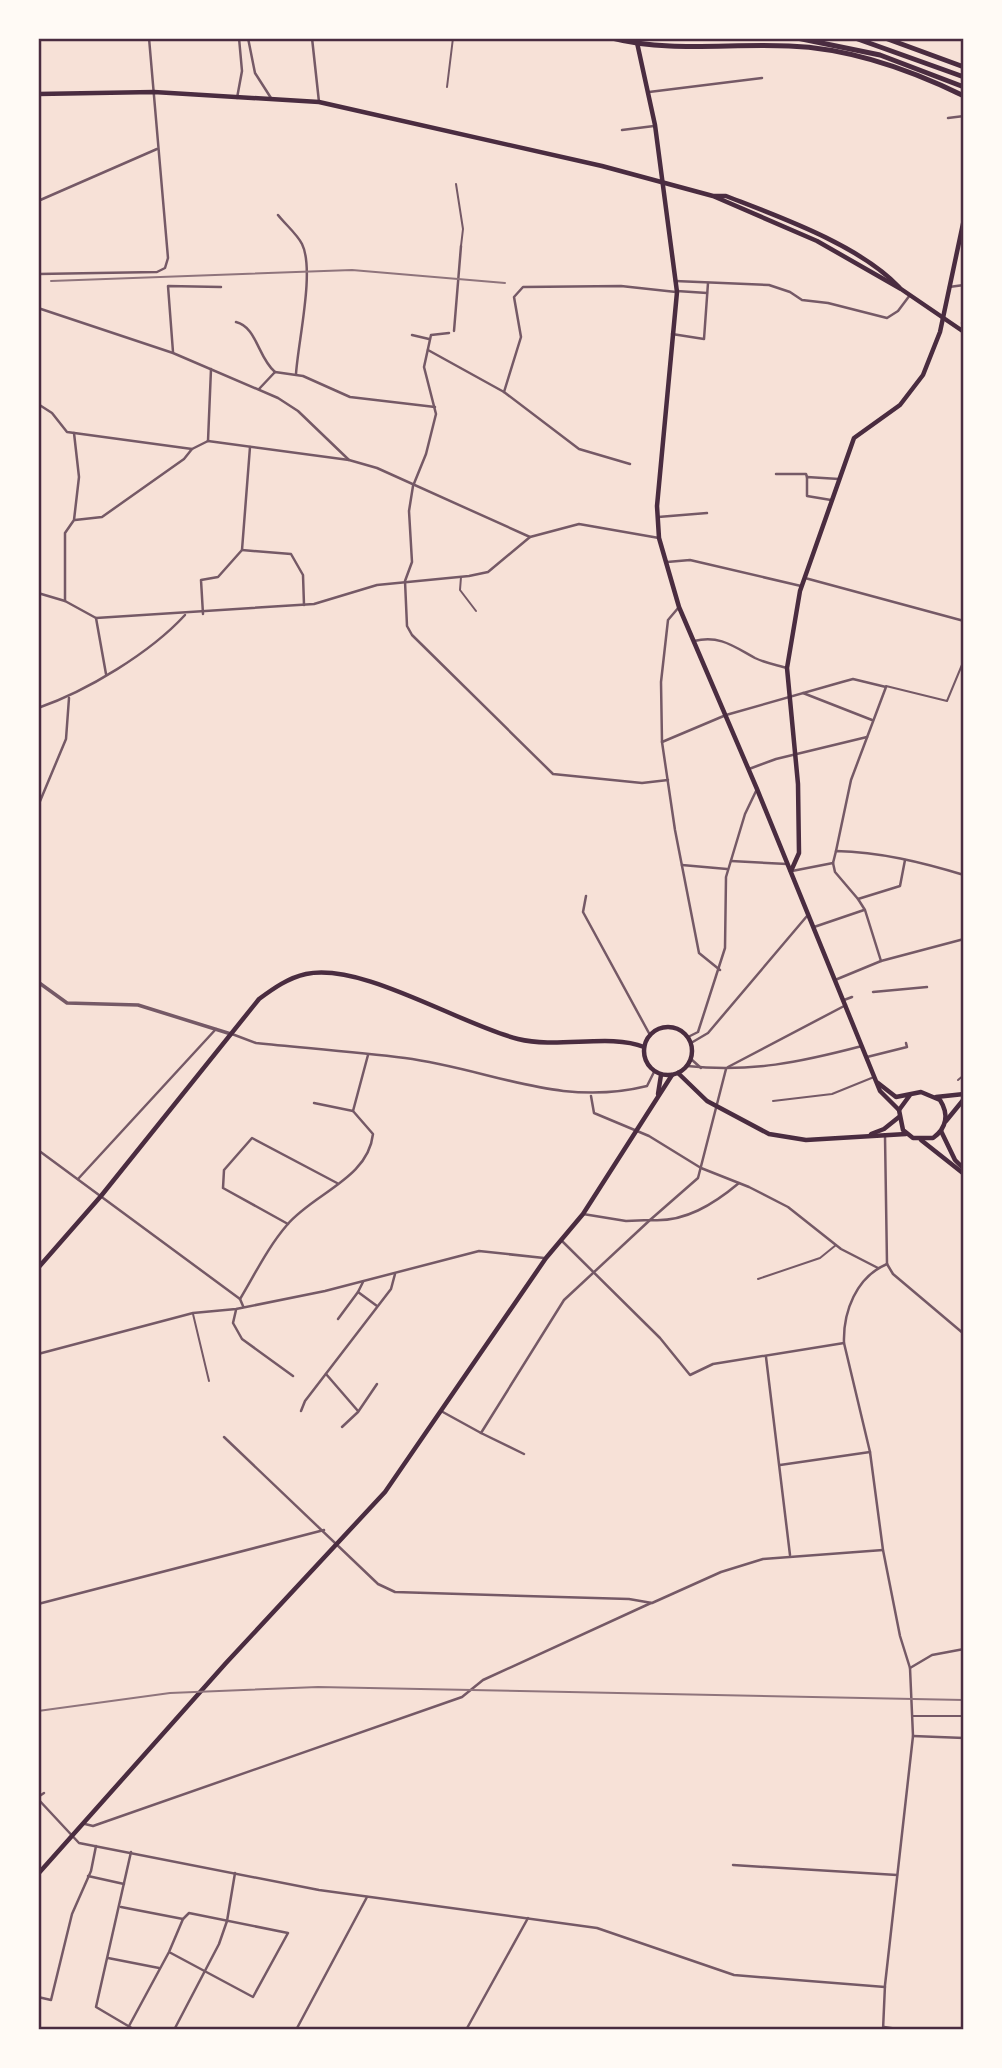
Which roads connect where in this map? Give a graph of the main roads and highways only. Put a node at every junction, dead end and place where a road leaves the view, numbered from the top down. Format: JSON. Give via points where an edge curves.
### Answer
{"nodes":[{"id":1,"x":612,"y":38,"type":"edge"},
{"id":2,"x":677,"y":38,"type":"edge"},
{"id":3,"x":691,"y":38,"type":"edge"},
{"id":4,"x":797,"y":38,"type":"edge"},
{"id":5,"x":855,"y":38,"type":"edge"},
{"id":6,"x":885,"y":38,"type":"edge"},
{"id":7,"x":637,"y":41,"type":"edge"},
{"id":8,"x":964,"y":67,"type":"edge"},
{"id":9,"x":964,"y":77,"type":"edge"},
{"id":10,"x":964,"y":87,"type":"edge"},
{"id":11,"x":38,"y":94,"type":"edge"},
{"id":12,"x":964,"y":96,"type":"edge"},
{"id":13,"x":662,"y":183,"type":"junction"},
{"id":14,"x":964,"y":219,"type":"edge"},
{"id":15,"x":943,"y":318,"type":"junction"},
{"id":16,"x":964,"y":332,"type":"edge"},
{"id":17,"x":791,"y":872,"type":"junction"},
{"id":18,"x":644,"y":1047,"type":"junction"},
{"id":19,"x":675,"y":1074,"type":"junction"},
{"id":20,"x":661,"y":1075,"type":"junction"},
{"id":21,"x":876,"y":1080,"type":"junction"},
{"id":22,"x":910,"y":1095,"type":"junction"},
{"id":23,"x":657,"y":1097,"type":"junction"},
{"id":24,"x":936,"y":1097,"type":"junction"},
{"id":25,"x":964,"y":1097,"type":"edge"},
{"id":26,"x":899,"y":1113,"type":"junction"},
{"id":27,"x":946,"y":1121,"type":"junction"},
{"id":28,"x":941,"y":1131,"type":"junction"},
{"id":29,"x":906,"y":1134,"type":"junction"},
{"id":30,"x":866,"y":1136,"type":"junction"},
{"id":31,"x":920,"y":1140,"type":"junction"},
{"id":32,"x":964,"y":1171,"type":"edge"},
{"id":33,"x":38,"y":1268,"type":"edge"},
{"id":34,"x":38,"y":1874,"type":"edge"}],
"edges":[{"from":1,"to":7,"type":"highway"},
{"from":2,"to":3,"type":"highway"},
{"from":4,"to":10,"type":"highway","via":[[880,55]]},
{"from":5,"to":9,"type":"highway"},
{"from":6,"to":8,"type":"highway"},
{"from":7,"to":12,"type":"highway","via":[[823,50],[894,68]]},
{"from":7,"to":13,"type":"main road"},
{"from":11,"to":13,"type":"main road","via":[[154,92],[320,102]]},
{"from":13,"to":15,"type":"main road","via":[[713,196],[817,241]]},
{"from":13,"to":17,"type":"main road","via":[[677,291],[657,517],[659,538],[679,607]]},
{"from":14,"to":15,"type":"main road"},
{"from":15,"to":16,"type":"main road"},
{"from":15,"to":17,"type":"main road","via":[[917,385],[900,405],[854,438],[793,618],[787,668],[799,853]]},
{"from":17,"to":21,"type":"main road"},
{"from":18,"to":19,"type":"main road","via":[[650,1035],[670,1027],[689,1040],[691,1059]]},
{"from":18,"to":20,"type":"main road","via":[[646,1062]]},
{"from":18,"to":33,"type":"main road","via":[[629,1041],[557,1045],[517,1039],[351,975],[305,974],[279,984],[259,999]]},
{"from":19,"to":20,"type":"main road"},
{"from":19,"to":23,"type":"main road"},
{"from":19,"to":30,"type":"main road","via":[[717,1107],[782,1137]]},
{"from":20,"to":23,"type":"main road"},
{"from":21,"to":22,"type":"main road","via":[[896,1097]]},
{"from":21,"to":26,"type":"main road","via":[[882,1096]]},
{"from":22,"to":24,"type":"main road"},
{"from":22,"to":26,"type":"main road"},
{"from":23,"to":34,"type":"main road","via":[[583,1214],[546,1258],[385,1492]]},
{"from":24,"to":25,"type":"main road"},
{"from":24,"to":27,"type":"main road","via":[[944,1106]]},
{"from":25,"to":27,"type":"main road"},
{"from":26,"to":29,"type":"main road"},
{"from":26,"to":30,"type":"main road","via":[[884,1129]]},
{"from":27,"to":28,"type":"main road"},
{"from":28,"to":31,"type":"main road"},
{"from":28,"to":32,"type":"main road"},
{"from":29,"to":30,"type":"main road"},
{"from":29,"to":31,"type":"main road"},
{"from":31,"to":32,"type":"main road"}]}
